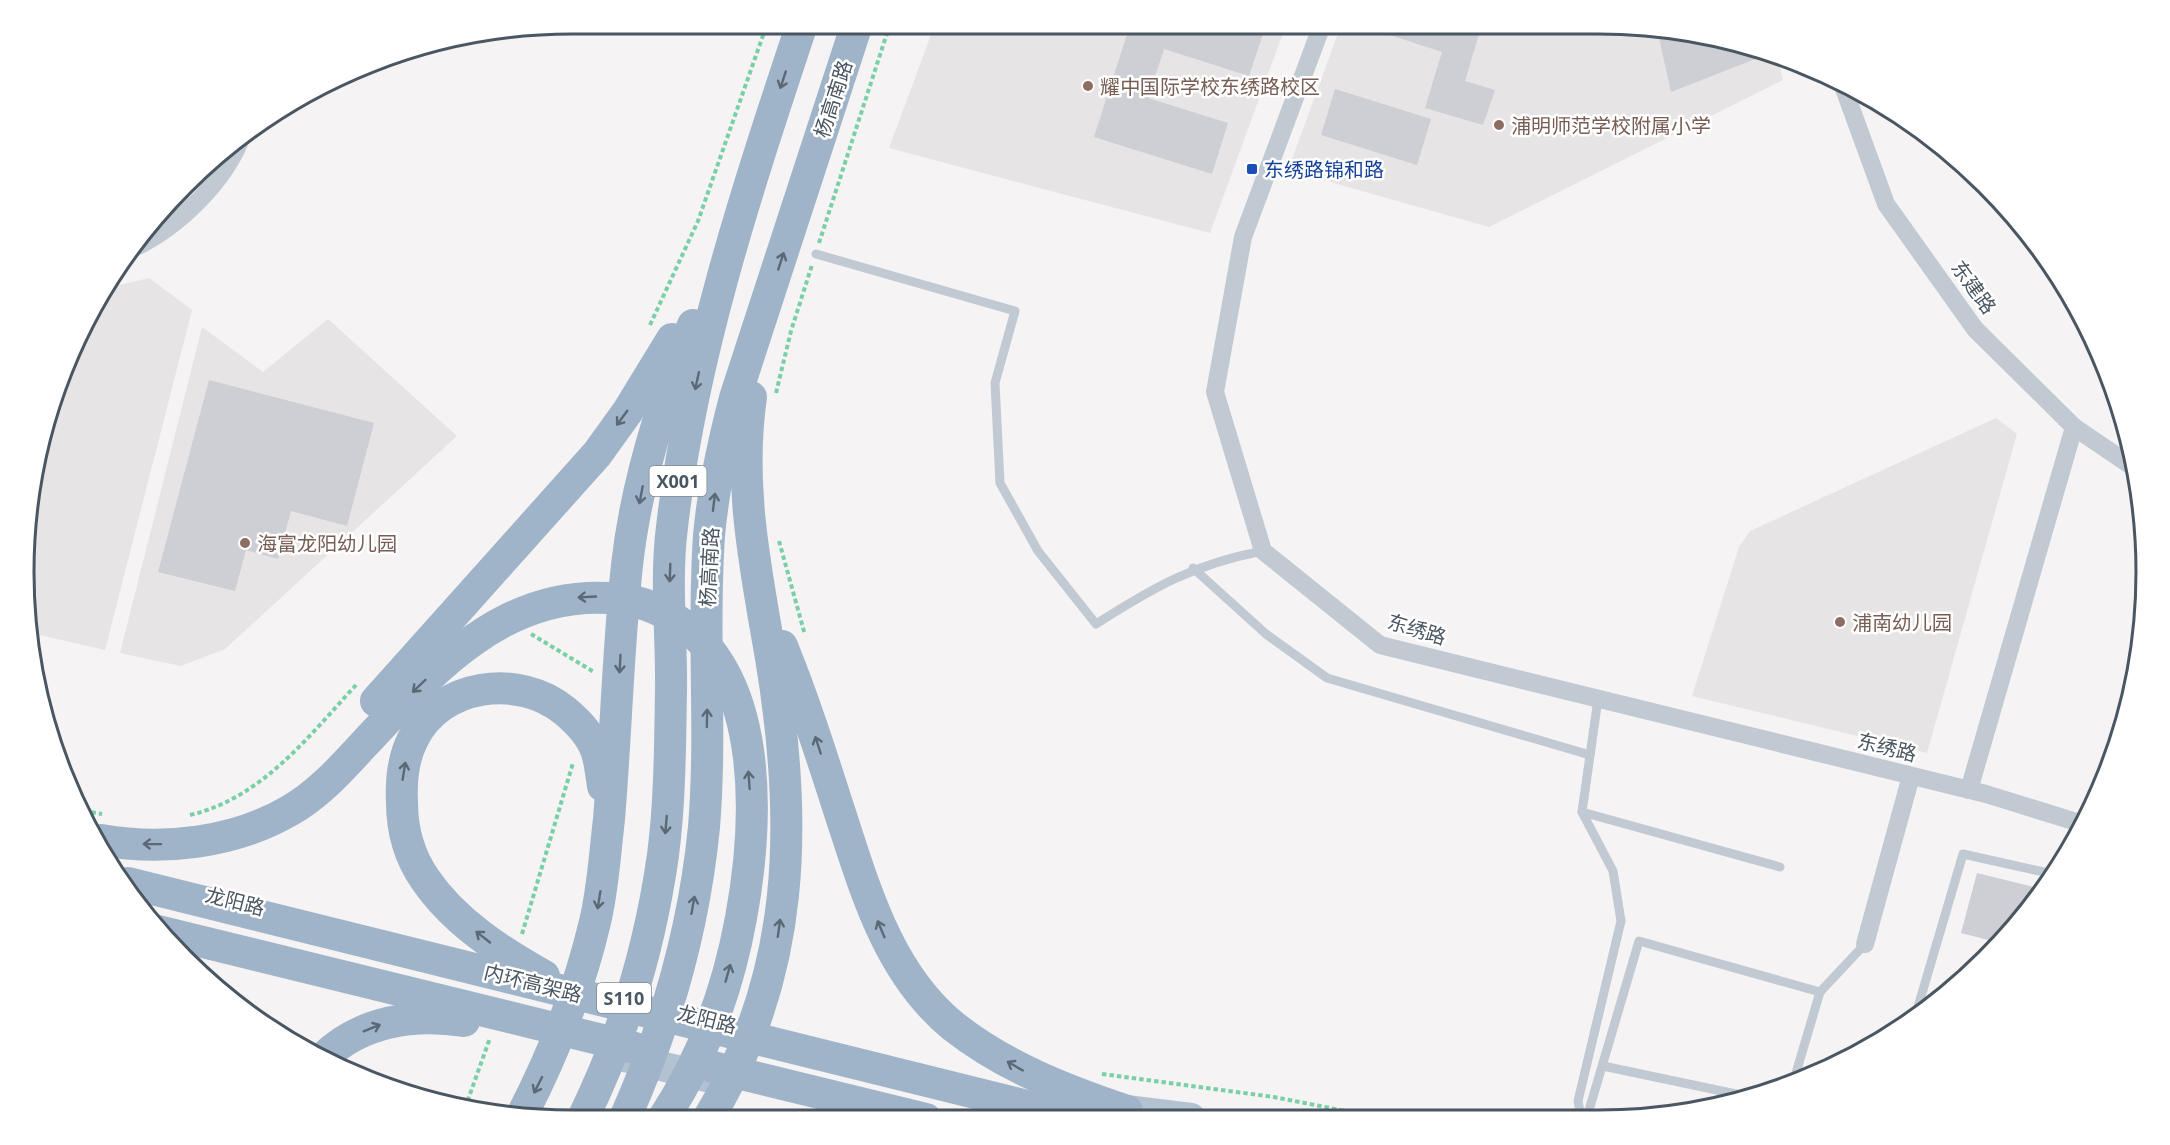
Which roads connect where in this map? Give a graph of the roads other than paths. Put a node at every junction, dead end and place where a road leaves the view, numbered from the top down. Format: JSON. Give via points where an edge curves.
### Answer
{"nodes":[{"id":1,"x":799,"y":34,"type":"edge"},
{"id":2,"x":854,"y":34,"type":"edge"},
{"id":3,"x":1319,"y":34,"type":"edge"},
{"id":4,"x":1847,"y":96,"type":"edge"},
{"id":5,"x":227,"y":161,"type":"edge"},
{"id":6,"x":743,"y":202,"type":"junction"},
{"id":7,"x":150,"y":240,"type":"edge"},
{"id":8,"x":816,"y":254,"type":"road end"},
{"id":9,"x":763,"y":317,"type":"junction"},
{"id":10,"x":2074,"y":428,"type":"junction"},
{"id":11,"x":2123,"y":461,"type":"edge"},
{"id":12,"x":1263,"y":551,"type":"junction"},
{"id":13,"x":1193,"y":568,"type":"junction"},
{"id":14,"x":758,"y":587,"type":"junction"},
{"id":15,"x":1598,"y":699,"type":"junction"},
{"id":16,"x":1590,"y":755,"type":"junction"},
{"id":17,"x":338,"y":758,"type":"junction"},
{"id":18,"x":1911,"y":776,"type":"junction"},
{"id":19,"x":1969,"y":790,"type":"junction"},
{"id":20,"x":1582,"y":812,"type":"junction"},
{"id":21,"x":2074,"y":821,"type":"edge"},
{"id":22,"x":106,"y":828,"type":"edge"},
{"id":23,"x":605,"y":853,"type":"junction"},
{"id":24,"x":1780,"y":867,"type":"dead end"},
{"id":25,"x":2044,"y":872,"type":"edge"},
{"id":26,"x":127,"y":874,"type":"edge"},
{"id":27,"x":135,"y":885,"type":"edge"},
{"id":28,"x":176,"y":935,"type":"edge"},
{"id":29,"x":1865,"y":944,"type":"joint"},
{"id":30,"x":192,"y":953,"type":"edge"},
{"id":31,"x":550,"y":980,"type":"junction"},
{"id":32,"x":1820,"y":992,"type":"junction"},
{"id":33,"x":1920,"y":1002,"type":"edge"},
{"id":34,"x":496,"y":1033,"type":"junction"},
{"id":35,"x":329,"y":1052,"type":"edge"},
{"id":36,"x":1603,"y":1066,"type":"junction"},
{"id":37,"x":1796,"y":1073,"type":"edge"},
{"id":38,"x":1732,"y":1093,"type":"edge"},
{"id":39,"x":526,"y":1108,"type":"edge"},
{"id":40,"x":587,"y":1110,"type":"edge"},
{"id":41,"x":628,"y":1110,"type":"edge"},
{"id":42,"x":668,"y":1110,"type":"edge"},
{"id":43,"x":712,"y":1110,"type":"edge"},
{"id":44,"x":837,"y":1110,"type":"edge"},
{"id":45,"x":889,"y":1110,"type":"edge"},
{"id":46,"x":1044,"y":1110,"type":"edge"},
{"id":47,"x":1121,"y":1110,"type":"edge"},
{"id":48,"x":1125,"y":1110,"type":"edge"},
{"id":49,"x":1580,"y":1110,"type":"edge"},
{"id":50,"x":1589,"y":1110,"type":"edge"}],
"edges":[{"from":1,"to":6,"type":"highway","name":"杨高南路","number":"X001","one_way":true},
{"from":9,"to":2,"type":"highway","name":"杨高南路","number":"X001","one_way":true},
{"from":3,"to":12,"type":"street","via":[[1243,237],[1215,392]]},
{"from":4,"to":10,"type":"street","name":"东建路","via":[[1886,204],[1976,328]]},
{"from":5,"to":7,"type":"street","via":[[214,182],[184,214]]},
{"from":6,"to":17,"type":"highway","one_way":true,"via":[[708,275],[628,411],[563,495],[483,582]]},
{"from":6,"to":23,"type":"highway","one_way":true,"via":[[662,409],[627,564]]},
{"from":6,"to":40,"type":"highway","name":"杨高南路","number":"X001","one_way":true,"via":[[704,344],[681,453],[671,542],[669,766],[663,854],[642,958],[622,1025]]},
{"from":8,"to":13,"type":"lane","via":[[1015,311],[995,383],[1000,483],[1038,551],[1096,624]]},
{"from":9,"to":14,"type":"highway","via":[[746,462],[747,510]]},
{"from":41,"to":9,"type":"highway","name":"杨高南路","number":"X001","one_way":true,"via":[[656,1042],[690,920],[699,871],[706,777],[711,525],[719,460]]},
{"from":10,"to":11,"type":"street","name":"东建路"},
{"from":10,"to":19,"type":"street"},
{"from":12,"to":13,"type":"lane"},
{"from":12,"to":15,"type":"street","name":"东绣路","via":[[1380,645]]},
{"from":13,"to":16,"type":"lane","via":[[1266,634],[1327,678]]},
{"from":43,"to":14,"type":"highway","one_way":true,"via":[[758,1012],[777,941],[786,875],[789,819],[785,761]]},
{"from":48,"to":14,"type":"highway","one_way":true,"via":[[1025,1072],[984,1049],[951,1024],[903,967],[884,936],[865,889],[806,709]]},
{"from":15,"to":16,"type":"lane"},
{"from":15,"to":18,"type":"street","name":"东绣路"},
{"from":16,"to":20,"type":"lane"},
{"from":17,"to":22,"type":"highway","one_way":true,"via":[[277,803],[231,830],[193,828],[153,845]]},
{"from":42,"to":17,"type":"highway","one_way":true,"via":[[699,1057],[716,1012],[738,934],[749,862],[750,783],[745,730],[732,684],[712,650],[661,609],[627,598],[586,597],[549,602],[509,617],[475,639]]},
{"from":18,"to":19,"type":"street","name":"东绣路"},
{"from":18,"to":29,"type":"street"},
{"from":19,"to":21,"type":"street","name":"东绣路"},
{"from":20,"to":24,"type":"lane"},
{"from":20,"to":49,"type":"lane","via":[[1613,871],[1621,921],[1578,1101]]},
{"from":31,"to":23,"type":"highway","one_way":true,"via":[[498,950],[470,927],[425,879],[409,848],[402,821],[401,789],[404,765],[421,726],[441,706],[464,694],[491,687],[515,688],[551,700],[579,723],[596,750],[603,786]]},
{"from":23,"to":39,"type":"highway","one_way":true,"via":[[595,921],[580,977],[544,1073]]},
{"from":25,"to":33,"type":"lane","via":[[1963,854]]},
{"from":26,"to":31,"type":"main road","name":"龙阳路","number":"S110"},
{"from":27,"to":46,"type":"highway","name":"内环高架路"},
{"from":28,"to":45,"type":"highway","name":"内环高架路"},
{"from":29,"to":32,"type":"lane"},
{"from":30,"to":34,"type":"main road"},
{"from":31,"to":47,"type":"main road","name":"龙阳路","number":"S110","via":[[967,1083]]},
{"from":32,"to":36,"type":"lane","via":[[1639,941]]},
{"from":32,"to":37,"type":"lane"},
{"from":35,"to":34,"type":"highway","one_way":true,"via":[[355,1035],[411,1017],[455,1019]]},
{"from":34,"to":44,"type":"main road"},
{"from":36,"to":38,"type":"lane"},
{"from":36,"to":50,"type":"lane"}]}
